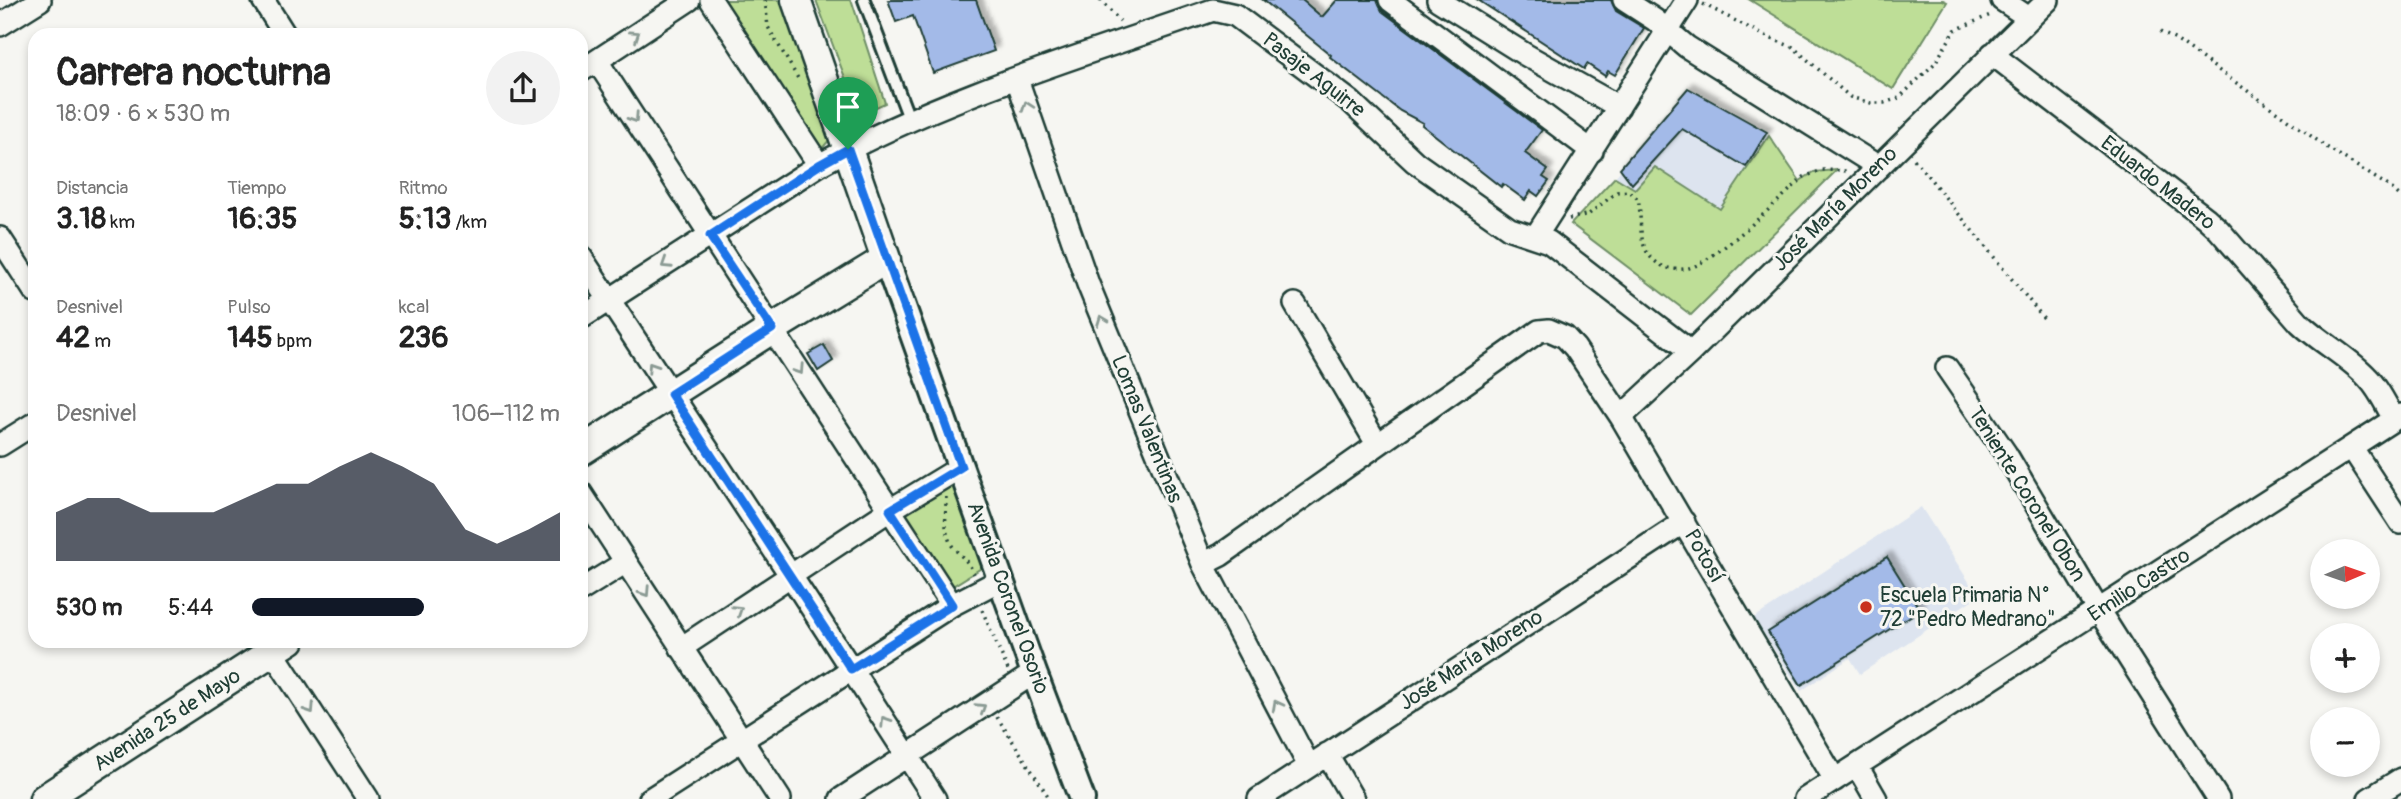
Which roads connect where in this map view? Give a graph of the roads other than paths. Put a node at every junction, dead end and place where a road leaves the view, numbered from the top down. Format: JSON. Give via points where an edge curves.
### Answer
{"nodes":[{"id":1,"x":40,"y":0,"type":"edge"},
{"id":2,"x":263,"y":0,"type":"edge"},
{"id":3,"x":711,"y":0,"type":"edge"},
{"id":4,"x":796,"y":0,"type":"edge"},
{"id":5,"x":864,"y":0,"type":"edge"},
{"id":6,"x":1390,"y":0,"type":"edge"},
{"id":7,"x":1438,"y":0,"type":"edge"},
{"id":8,"x":1624,"y":0,"type":"edge"},
{"id":9,"x":1687,"y":0,"type":"edge"},
{"id":10,"x":2048,"y":0,"type":"edge"},
{"id":11,"x":683,"y":2,"type":"edge"},
{"id":12,"x":2014,"y":8,"type":"edge"},
{"id":13,"x":0,"y":25,"type":"edge"},
{"id":14,"x":281,"y":28,"type":"edge"},
{"id":15,"x":1667,"y":31,"type":"junction"},
{"id":16,"x":1992,"y":54,"type":"junction"},
{"id":17,"x":589,"y":66,"type":"edge"},
{"id":18,"x":1017,"y":79,"type":"junction"},
{"id":19,"x":1619,"y":107,"type":"junction"},
{"id":20,"x":910,"y":121,"type":"junction"},
{"id":21,"x":848,"y":149,"type":"junction"},
{"id":22,"x":1592,"y":152,"type":"junction"},
{"id":23,"x":819,"y":165,"type":"junction"},
{"id":24,"x":1876,"y":169,"type":"junction"},
{"id":25,"x":710,"y":236,"type":"junction"},
{"id":26,"x":1536,"y":236,"type":"junction"},
{"id":27,"x":0,"y":238,"type":"edge"},
{"id":28,"x":886,"y":260,"type":"junction"},
{"id":29,"x":588,"y":268,"type":"edge"},
{"id":30,"x":28,"y":281,"type":"edge"},
{"id":31,"x":609,"y":300,"type":"junction"},
{"id":32,"x":1295,"y":304,"type":"dead end"},
{"id":33,"x":588,"y":314,"type":"edge"},
{"id":34,"x":772,"y":329,"type":"junction"},
{"id":35,"x":1691,"y":352,"type":"junction"},
{"id":36,"x":1947,"y":368,"type":"dead end"},
{"id":37,"x":671,"y":394,"type":"junction"},
{"id":38,"x":1621,"y":417,"type":"junction"},
{"id":39,"x":2397,"y":417,"type":"edge"},
{"id":40,"x":28,"y":427,"type":"edge"},
{"id":41,"x":1377,"y":444,"type":"junction"},
{"id":42,"x":0,"y":445,"type":"edge"},
{"id":43,"x":588,"y":447,"type":"edge"},
{"id":44,"x":2352,"y":448,"type":"junction"},
{"id":45,"x":954,"y":470,"type":"junction"},
{"id":46,"x":588,"y":504,"type":"edge"},
{"id":47,"x":890,"y":510,"type":"junction"},
{"id":48,"x":1684,"y":522,"type":"junction"},
{"id":49,"x":2401,"y":523,"type":"edge"},
{"id":50,"x":626,"y":562,"type":"junction"},
{"id":51,"x":1202,"y":565,"type":"junction"},
{"id":52,"x":791,"y":576,"type":"junction"},
{"id":53,"x":588,"y":586,"type":"edge"},
{"id":54,"x":975,"y":593,"type":"junction"},
{"id":55,"x":2099,"y":611,"type":"junction"},
{"id":56,"x":270,"y":648,"type":"edge"},
{"id":57,"x":278,"y":648,"type":"edge"},
{"id":58,"x":681,"y":648,"type":"junction"},
{"id":59,"x":851,"y":669,"type":"junction"},
{"id":60,"x":1024,"y":679,"type":"junction"},
{"id":61,"x":741,"y":741,"type":"junction"},
{"id":62,"x":907,"y":755,"type":"junction"},
{"id":63,"x":1318,"y":760,"type":"junction"},
{"id":64,"x":1857,"y":766,"type":"junction"},
{"id":65,"x":2401,"y":779,"type":"edge"},
{"id":66,"x":1835,"y":780,"type":"junction"},
{"id":67,"x":44,"y":799,"type":"edge"},
{"id":68,"x":368,"y":799,"type":"edge"},
{"id":69,"x":650,"y":799,"type":"edge"},
{"id":70,"x":780,"y":799,"type":"edge"},
{"id":71,"x":841,"y":799,"type":"edge"},
{"id":72,"x":934,"y":799,"type":"edge"},
{"id":73,"x":1082,"y":799,"type":"edge"},
{"id":74,"x":1259,"y":799,"type":"edge"},
{"id":75,"x":1353,"y":799,"type":"edge"},
{"id":76,"x":1805,"y":799,"type":"edge"},
{"id":77,"x":1875,"y":799,"type":"edge"},
{"id":78,"x":2218,"y":799,"type":"edge"},
{"id":79,"x":2369,"y":799,"type":"edge"}],
"edges":[{"from":1,"to":13,"type":"street"},
{"from":2,"to":14,"type":"street"},
{"from":3,"to":23,"type":"street"},
{"from":4,"to":21,"type":"main road","name":"Avenida Coronel Osorio"},
{"from":5,"to":20,"type":"lane"},
{"from":6,"to":22,"type":"street"},
{"from":7,"to":19,"type":"street"},
{"from":8,"to":15,"type":"street"},
{"from":9,"to":15,"type":"street"},
{"from":10,"to":12,"type":"street","name":"José María Moreno"},
{"from":17,"to":11,"type":"street","one_way":true},
{"from":12,"to":16,"type":"street","name":"José María Moreno"},
{"from":15,"to":19,"type":"street"},
{"from":15,"to":24,"type":"street"},
{"from":16,"to":24,"type":"street","name":"José María Moreno"},
{"from":16,"to":39,"type":"street","name":"Eduardo Madero","via":[[2213,224],[2300,323],[2367,375]]},
{"from":17,"to":25,"type":"street","one_way":true},
{"from":18,"to":20,"type":"street","name":"Pasaje Aguirre"},
{"from":18,"to":26,"type":"street","name":"Pasaje Aguirre","via":[[1213,10],[1236,15],[1351,102],[1415,162],[1510,229]]},
{"from":51,"to":18,"type":"street","name":"Lomas Valentinas","one_way":true,"via":[[1096,306]]},
{"from":19,"to":22,"type":"street"},
{"from":20,"to":21,"type":"street","name":"Pasaje Aguirre"},
{"from":21,"to":23,"type":"street","name":"Pasaje Aguirre"},
{"from":21,"to":28,"type":"main road","name":"Avenida Coronel Osorio"},
{"from":22,"to":26,"type":"street"},
{"from":23,"to":25,"type":"street","name":"Pasaje Aguirre"},
{"from":24,"to":35,"type":"street","name":"José María Moreno"},
{"from":25,"to":31,"type":"street","name":"Pasaje Aguirre","one_way":true},
{"from":25,"to":34,"type":"street"},
{"from":26,"to":35,"type":"street","name":"Pasaje Aguirre"},
{"from":27,"to":30,"type":"street"},
{"from":28,"to":34,"type":"main road"},
{"from":28,"to":45,"type":"street","name":"Avenida Coronel Osorio"},
{"from":29,"to":31,"type":"street"},
{"from":31,"to":33,"type":"street","name":"Pasaje Aguirre"},
{"from":37,"to":31,"type":"street","one_way":true},
{"from":32,"to":41,"type":"street"},
{"from":34,"to":37,"type":"main road"},
{"from":34,"to":47,"type":"street","one_way":true},
{"from":35,"to":38,"type":"street","name":"José María Moreno"},
{"from":36,"to":55,"type":"street","name":"Teniente Coronel Obon","via":[[2006,454]]},
{"from":37,"to":43,"type":"main road"},
{"from":37,"to":52,"type":"street"},
{"from":38,"to":41,"type":"street","name":"Potosí","via":[[1575,348],[1564,337],[1539,331]]},
{"from":38,"to":48,"type":"street","name":"Potosí"},
{"from":39,"to":44,"type":"street","name":"Emilio Castro"},
{"from":40,"to":42,"type":"street"},
{"from":41,"to":51,"type":"street"},
{"from":44,"to":49,"type":"street"},
{"from":44,"to":55,"type":"street","name":"Emilio Castro"},
{"from":45,"to":47,"type":"street"},
{"from":45,"to":54,"type":"street","name":"Avenida Coronel Osorio"},
{"from":46,"to":50,"type":"street"},
{"from":47,"to":52,"type":"street"},
{"from":47,"to":54,"type":"street"},
{"from":48,"to":63,"type":"street","name":"José María Moreno"},
{"from":48,"to":66,"type":"street","name":"Potosí"},
{"from":50,"to":53,"type":"street"},
{"from":50,"to":58,"type":"street","one_way":true},
{"from":63,"to":51,"type":"street","name":"Lomas Valentinas","one_way":true},
{"from":58,"to":52,"type":"street","one_way":true},
{"from":52,"to":59,"type":"street"},
{"from":54,"to":59,"type":"street"},
{"from":54,"to":60,"type":"street","name":"Avenida Coronel Osorio"},
{"from":55,"to":64,"type":"street","name":"Emilio Castro"},
{"from":55,"to":78,"type":"street","name":"Teniente Coronel Obon"},
{"from":56,"to":67,"type":"main road","name":"Avenida 25 de Mayo"},
{"from":57,"to":68,"type":"street","one_way":true},
{"from":58,"to":61,"type":"street"},
{"from":59,"to":61,"type":"street"},
{"from":62,"to":59,"type":"street","one_way":true},
{"from":62,"to":60,"type":"street","one_way":true},
{"from":60,"to":73,"type":"street","name":"Avenida Coronel Osorio"},
{"from":61,"to":69,"type":"street"},
{"from":61,"to":70,"type":"street"},
{"from":62,"to":71,"type":"street"},
{"from":62,"to":72,"type":"street"},
{"from":63,"to":74,"type":"street","name":"José María Moreno"},
{"from":63,"to":75,"type":"street","name":"Lomas Valentinas"},
{"from":64,"to":66,"type":"street","name":"Emilio Castro"},
{"from":64,"to":77,"type":"street"},
{"from":65,"to":79,"type":"street"},
{"from":66,"to":76,"type":"street","name":"Emilio Castro"}]}
